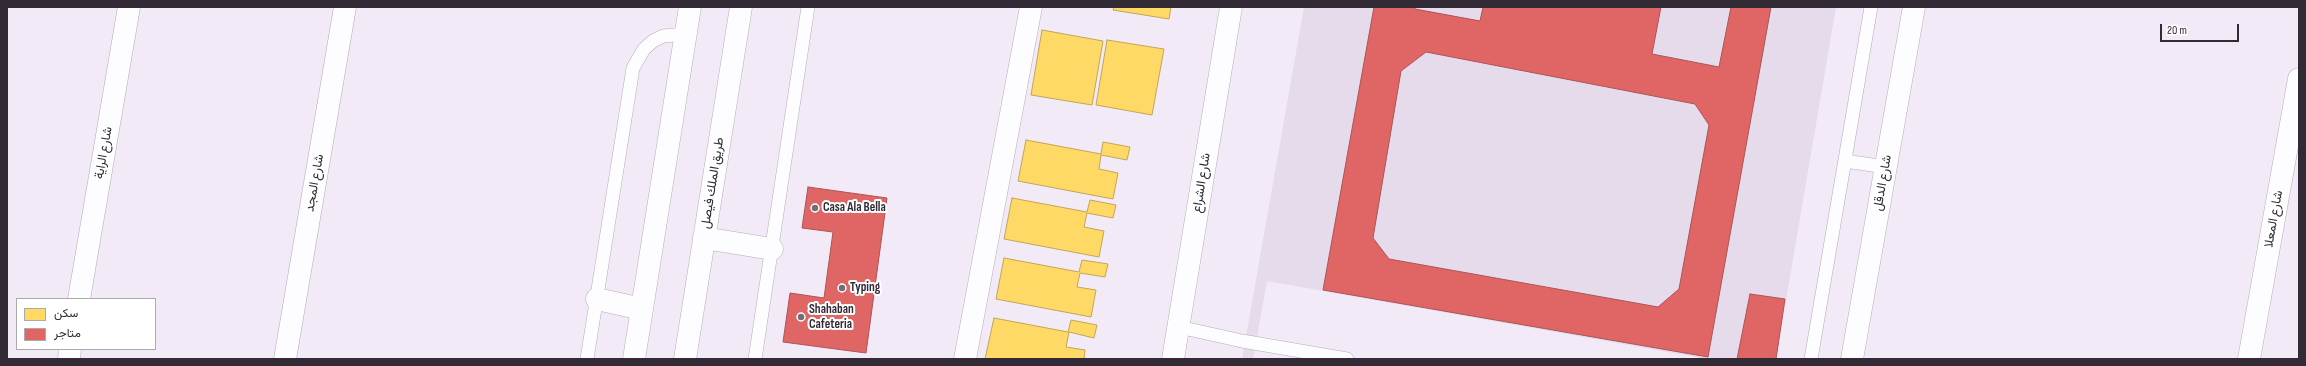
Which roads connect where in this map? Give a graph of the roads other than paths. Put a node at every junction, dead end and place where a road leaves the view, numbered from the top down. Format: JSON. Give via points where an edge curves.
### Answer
{"nodes":[{"id":1,"x":129,"y":7,"type":"edge"},
{"id":2,"x":345,"y":7,"type":"edge"},
{"id":3,"x":690,"y":7,"type":"edge"},
{"id":4,"x":741,"y":7,"type":"edge"},
{"id":5,"x":808,"y":7,"type":"edge"},
{"id":6,"x":1031,"y":7,"type":"edge"},
{"id":7,"x":1231,"y":7,"type":"edge"},
{"id":8,"x":1871,"y":7,"type":"edge"},
{"id":9,"x":1914,"y":7,"type":"edge"},
{"id":10,"x":686,"y":34,"type":"junction"},
{"id":11,"x":2299,"y":79,"type":"edge"},
{"id":12,"x":1845,"y":161,"type":"junction"},
{"id":13,"x":1886,"y":167,"type":"junction"},
{"id":14,"x":704,"y":238,"type":"junction"},
{"id":15,"x":772,"y":249,"type":"junction"},
{"id":16,"x":79,"y":298,"type":"edge"},
{"id":17,"x":597,"y":299,"type":"junction"},
{"id":18,"x":642,"y":309,"type":"junction"},
{"id":19,"x":1179,"y":327,"type":"junction"},
{"id":20,"x":285,"y":359,"type":"edge"},
{"id":21,"x":587,"y":359,"type":"edge"},
{"id":22,"x":634,"y":359,"type":"edge"},
{"id":23,"x":685,"y":359,"type":"edge"},
{"id":24,"x":755,"y":359,"type":"edge"},
{"id":25,"x":965,"y":359,"type":"edge"},
{"id":26,"x":1173,"y":359,"type":"edge"},
{"id":27,"x":1347,"y":359,"type":"edge"},
{"id":28,"x":1811,"y":359,"type":"edge"},
{"id":29,"x":1852,"y":359,"type":"edge"},
{"id":30,"x":2249,"y":359,"type":"edge"}],
"edges":[{"from":1,"to":16,"type":"street","name":"شارع الراية"},
{"from":2,"to":20,"type":"street","name":"شارع المجد"},
{"from":3,"to":10,"type":"street"},
{"from":4,"to":14,"type":"street","name":"طريق الملك فيصل"},
{"from":5,"to":15,"type":"lane"},
{"from":6,"to":25,"type":"street"},
{"from":7,"to":19,"type":"street","name":"شارع الشراع"},
{"from":8,"to":12,"type":"lane"},
{"from":9,"to":13,"type":"street","name":"شارع الدقل"},
{"from":10,"to":17,"type":"lane","via":[[663,36],[653,42],[641,53],[633,68]]},
{"from":10,"to":18,"type":"street"},
{"from":11,"to":30,"type":"street","name":"شارع المعلا"},
{"from":12,"to":13,"type":"lane"},
{"from":12,"to":28,"type":"lane"},
{"from":13,"to":29,"type":"street","name":"شارع الدقل"},
{"from":14,"to":15,"type":"street"},
{"from":14,"to":23,"type":"street","name":"طريق الملك فيصل"},
{"from":15,"to":24,"type":"lane"},
{"from":17,"to":18,"type":"street"},
{"from":17,"to":21,"type":"lane"},
{"from":18,"to":22,"type":"street"},
{"from":19,"to":26,"type":"street","name":"شارع الشراع"},
{"from":19,"to":27,"type":"lane"}]}
